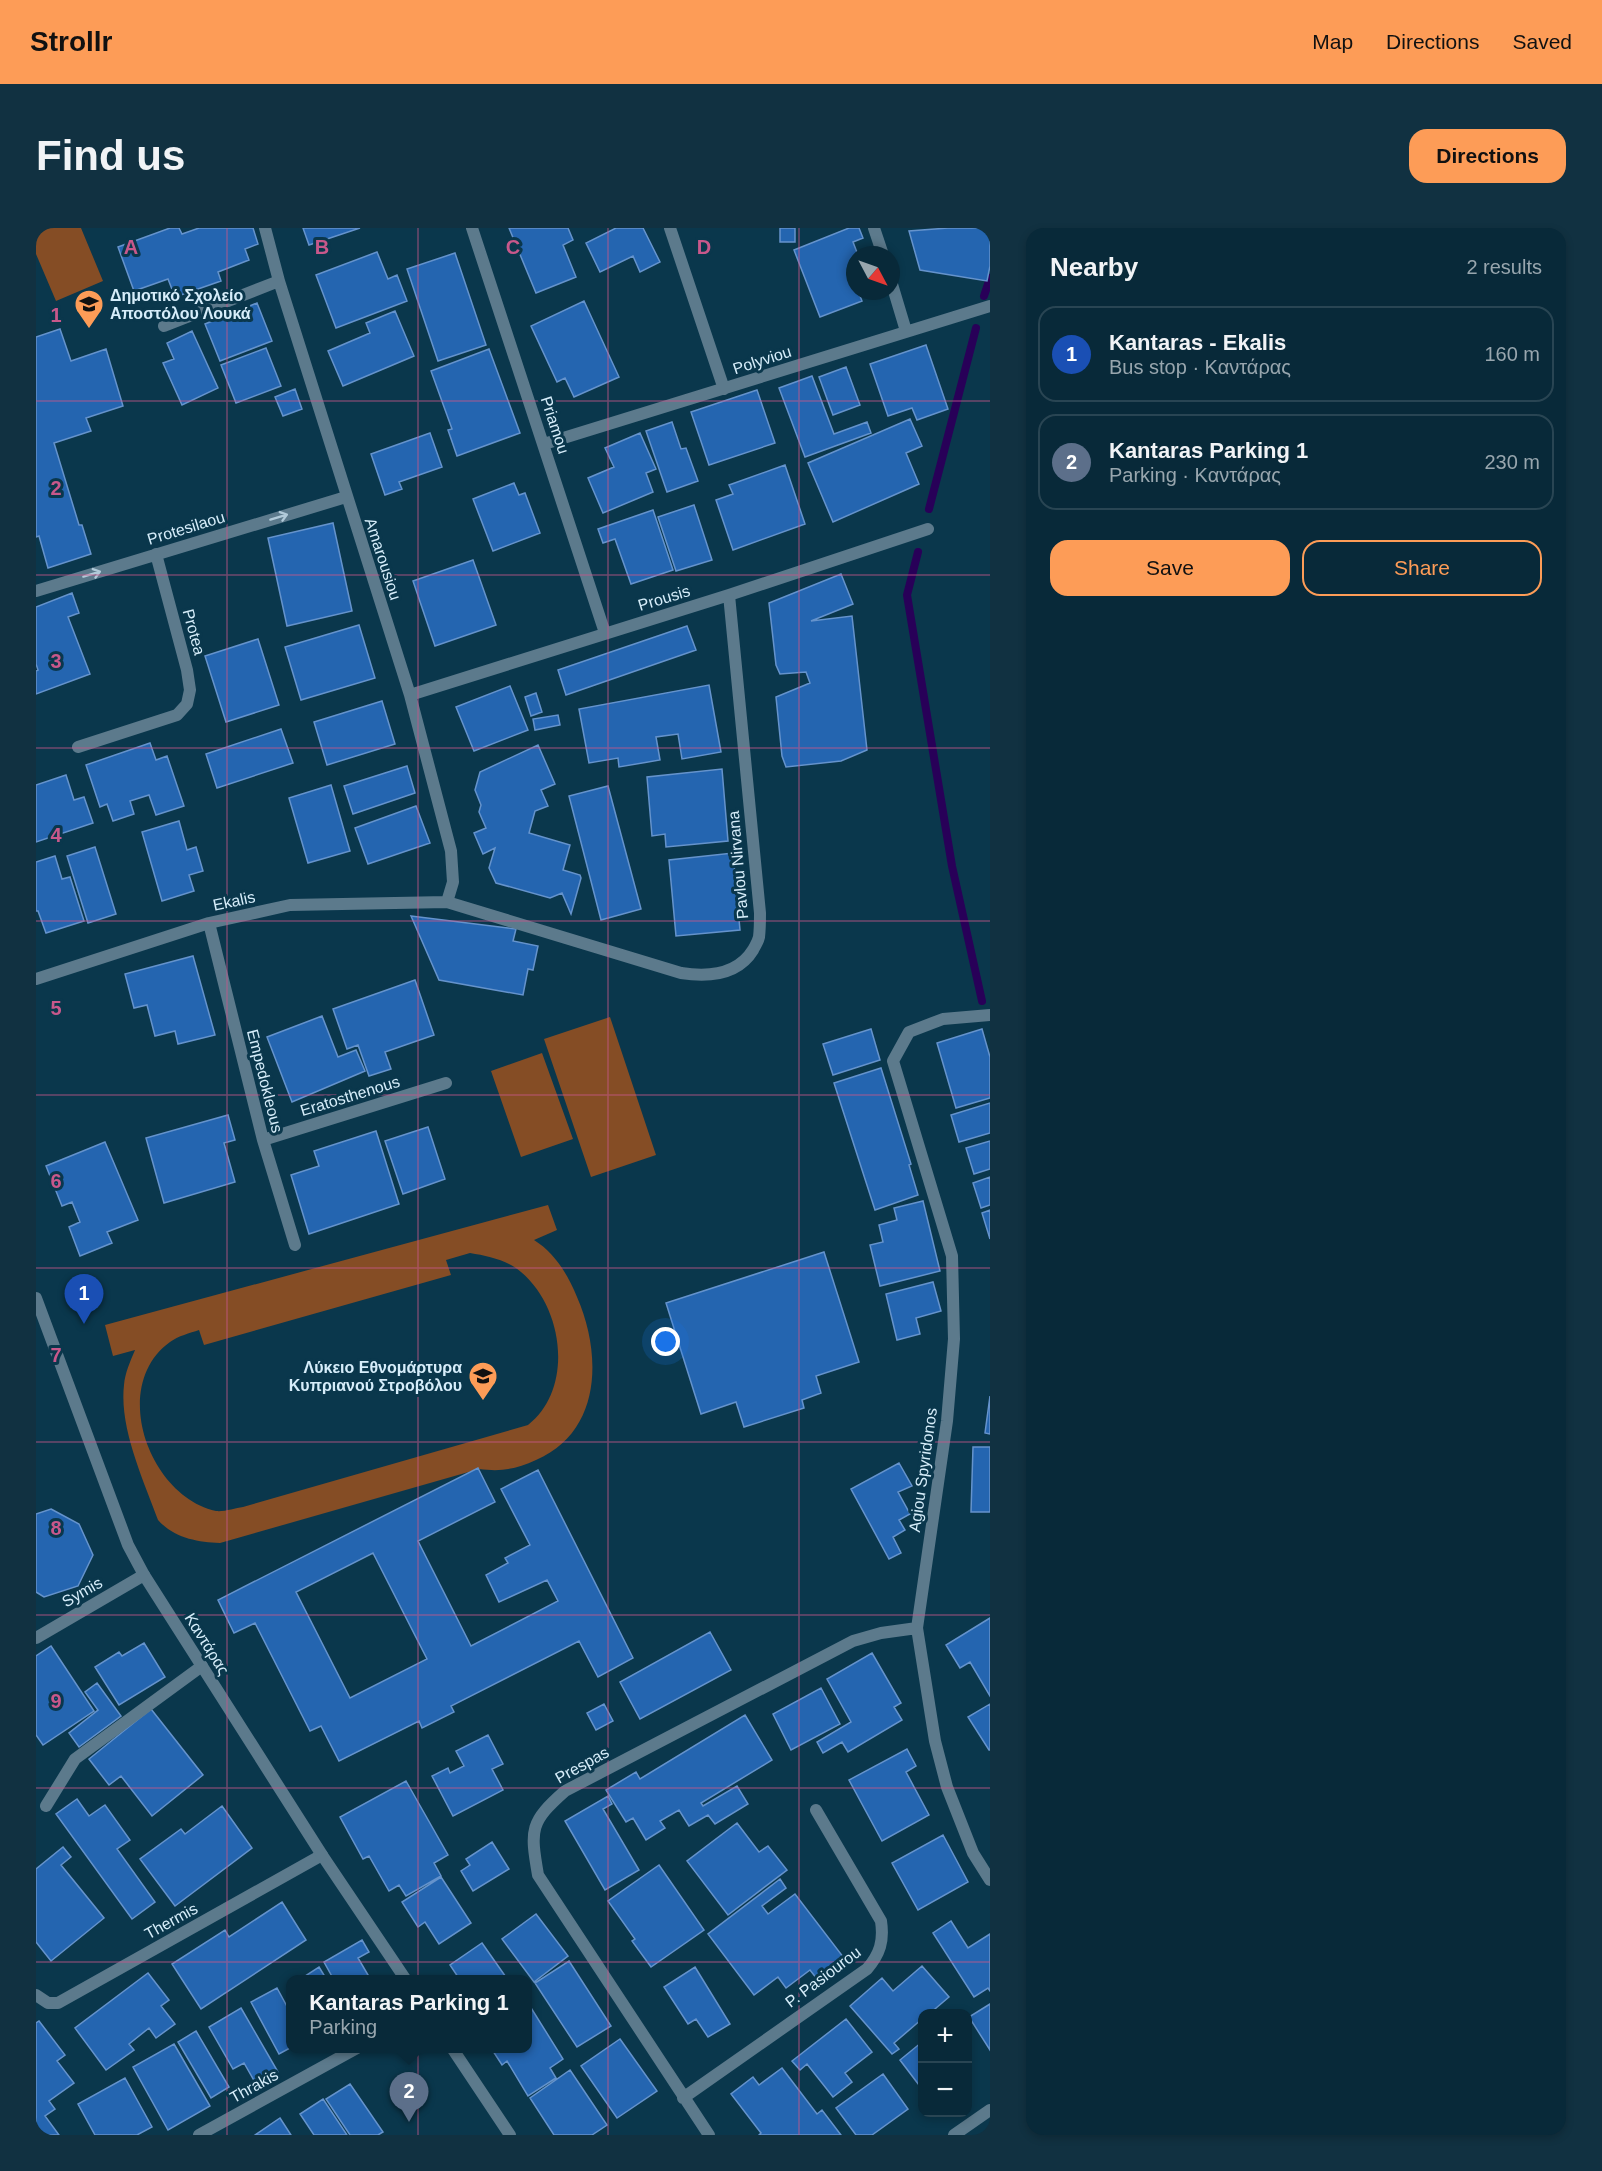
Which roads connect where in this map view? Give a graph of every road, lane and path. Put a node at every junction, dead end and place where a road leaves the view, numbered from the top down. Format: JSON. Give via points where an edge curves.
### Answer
{"nodes":[{"id":1,"x":265,"y":228,"type":"edge"},
{"id":2,"x":472,"y":228,"type":"edge"},
{"id":3,"x":670,"y":228,"type":"edge"},
{"id":4,"x":874,"y":228,"type":"edge"},
{"id":5,"x":880,"y":246,"type":"edge"},
{"id":6,"x":279,"y":281,"type":"junction"},
{"id":7,"x":897,"y":300,"type":"edge"},
{"id":8,"x":990,"y":306,"type":"edge"},
{"id":9,"x":164,"y":326,"type":"dead end"},
{"id":10,"x":906,"y":331,"type":"junction"},
{"id":11,"x":724,"y":389,"type":"junction"},
{"id":12,"x":544,"y":444,"type":"junction"},
{"id":13,"x":346,"y":496,"type":"junction"},
{"id":14,"x":928,"y":529,"type":"dead end"},
{"id":15,"x":156,"y":554,"type":"junction"},
{"id":16,"x":36,"y":591,"type":"edge"},
{"id":17,"x":729,"y":595,"type":"junction"},
{"id":18,"x":605,"y":633,"type":"junction"},
{"id":19,"x":410,"y":695,"type":"junction"},
{"id":20,"x":78,"y":747,"type":"dead end"},
{"id":21,"x":447,"y":902,"type":"junction"},
{"id":22,"x":208,"y":923,"type":"junction"},
{"id":23,"x":36,"y":979,"type":"edge"},
{"id":24,"x":990,"y":1015,"type":"edge"},
{"id":25,"x":447,"y":1083,"type":"dead end"},
{"id":26,"x":262,"y":1140,"type":"junction"},
{"id":27,"x":296,"y":1245,"type":"dead end"},
{"id":28,"x":36,"y":1298,"type":"edge"},
{"id":29,"x":144,"y":1575,"type":"junction"},
{"id":30,"x":917,"y":1629,"type":"junction"},
{"id":31,"x":36,"y":1638,"type":"edge"},
{"id":32,"x":202,"y":1666,"type":"junction"},
{"id":33,"x":46,"y":1806,"type":"dead end"},
{"id":34,"x":816,"y":1810,"type":"dead end"},
{"id":35,"x":322,"y":1855,"type":"junction"},
{"id":36,"x":990,"y":1880,"type":"edge"},
{"id":37,"x":403,"y":1975,"type":"edge"},
{"id":38,"x":36,"y":1995,"type":"edge"},
{"id":39,"x":350,"y":2053,"type":"edge"},
{"id":40,"x":455,"y":2053,"type":"edge"},
{"id":41,"x":683,"y":2098,"type":"junction"},
{"id":42,"x":990,"y":2110,"type":"edge"},
{"id":43,"x":199,"y":2135,"type":"edge"},
{"id":44,"x":510,"y":2135,"type":"edge"},
{"id":45,"x":709,"y":2135,"type":"edge"},
{"id":46,"x":954,"y":2135,"type":"edge"}],
"edges":[{"from":1,"to":6,"type":"street","name":"Amarousiou"},
{"from":2,"to":12,"type":"street","name":"Priamou"},
{"from":3,"to":11,"type":"street"},
{"from":4,"to":5,"type":"street"},
{"from":6,"to":9,"type":"street"},
{"from":6,"to":13,"type":"street","name":"Amarousiou"},
{"from":7,"to":10,"type":"street"},
{"from":8,"to":10,"type":"street","name":"Polyviou"},
{"from":10,"to":11,"type":"street","name":"Polyviou"},
{"from":11,"to":12,"type":"street","name":"Polyviou"},
{"from":12,"to":18,"type":"street","name":"Priamou"},
{"from":15,"to":13,"type":"street","name":"Protesilaou","one_way":true},
{"from":13,"to":19,"type":"street","name":"Amarousiou"},
{"from":14,"to":17,"type":"street","name":"Prousis"},
{"from":16,"to":15,"type":"street","name":"Protesilaou","one_way":true},
{"from":15,"to":20,"type":"street","name":"Protea","via":[[187,670],[188,704],[177,715]]},
{"from":17,"to":18,"type":"street","name":"Prousis"},
{"from":17,"to":21,"type":"street","name":"Pavlou Nirvana","via":[[760,913],[759,939],[748,957],[724,973],[681,973]]},
{"from":18,"to":19,"type":"street","name":"Prousis"},
{"from":19,"to":21,"type":"street","name":"Amarousiou","via":[[451,851],[453,882]]},
{"from":21,"to":22,"type":"street","name":"Ekalis","via":[[290,905]]},
{"from":22,"to":23,"type":"street","name":"Ekalis"},
{"from":22,"to":26,"type":"street","name":"Empedokleous"},
{"from":24,"to":30,"type":"street","name":"Agiou Spyridonos","via":[[943,1019],[909,1032],[893,1061],[952,1256],[954,1339],[947,1421]]},
{"from":25,"to":26,"type":"street","name":"Eratosthenous"},
{"from":26,"to":27,"type":"street","name":"Empedokleous"},
{"from":28,"to":29,"type":"street","name":"Καντάρας","via":[[128,1545]]},
{"from":29,"to":31,"type":"street","name":"Symis"},
{"from":29,"to":32,"type":"street","name":"Καντάρας"},
{"from":30,"to":36,"type":"street","name":"Agiou Spyridonos","via":[[934,1741],[947,1787],[973,1853]]},
{"from":30,"to":41,"type":"street","name":"Prespas","via":[[853,1641],[565,1791],[538,1817],[533,1847],[538,1875]]},
{"from":32,"to":33,"type":"street","via":[[75,1759]]},
{"from":32,"to":35,"type":"street","name":"Καντάρας"},
{"from":34,"to":41,"type":"street","name":"P. Pasiourou","via":[[881,1922],[881,1947],[867,1969]]},
{"from":35,"to":37,"type":"street","name":"Καντάρας"},
{"from":35,"to":38,"type":"street","name":"Thermis","via":[[58,2003],[48,2003]]},
{"from":39,"to":43,"type":"street","name":"Thrakis"},
{"from":40,"to":44,"type":"street"},
{"from":41,"to":45,"type":"street","name":"Prespas"},
{"from":42,"to":46,"type":"street"}]}
